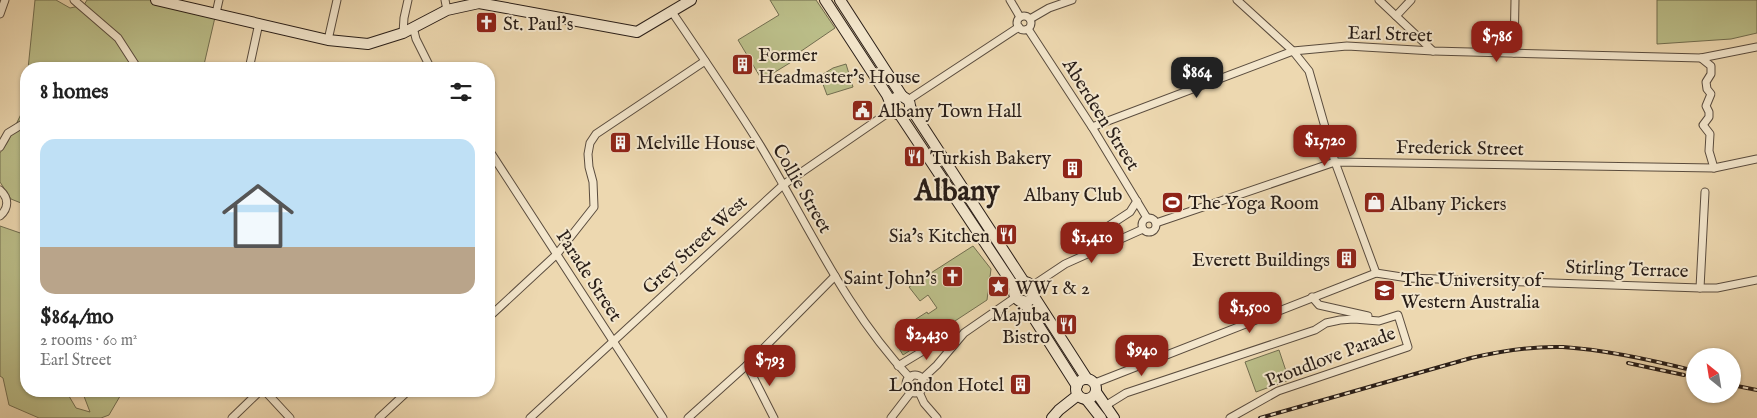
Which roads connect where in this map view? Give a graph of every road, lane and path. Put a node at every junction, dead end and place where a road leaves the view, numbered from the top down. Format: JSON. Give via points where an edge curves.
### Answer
{"nodes":[{"id":1,"x":5,"y":0,"type":"edge"},
{"id":2,"x":74,"y":0,"type":"edge"},
{"id":3,"x":156,"y":0,"type":"edge"},
{"id":4,"x":219,"y":0,"type":"edge"},
{"id":5,"x":337,"y":0,"type":"edge"},
{"id":6,"x":408,"y":0,"type":"edge"},
{"id":7,"x":691,"y":0,"type":"edge"},
{"id":8,"x":825,"y":0,"type":"edge"},
{"id":9,"x":840,"y":0,"type":"edge"},
{"id":10,"x":1010,"y":0,"type":"edge"},
{"id":11,"x":1072,"y":0,"type":"edge"},
{"id":12,"x":1237,"y":0,"type":"edge"},
{"id":13,"x":1379,"y":0,"type":"edge"},
{"id":14,"x":1411,"y":0,"type":"edge"},
{"id":15,"x":1516,"y":0,"type":"edge"},
{"id":16,"x":446,"y":5,"type":"edge"},
{"id":17,"x":672,"y":12,"type":"junction"},
{"id":18,"x":216,"y":13,"type":"junction"},
{"id":19,"x":0,"y":14,"type":"edge"},
{"id":20,"x":1396,"y":16,"type":"junction"},
{"id":21,"x":1020,"y":17,"type":"junction"},
{"id":22,"x":1030,"y":19,"type":"junction"},
{"id":23,"x":259,"y":23,"type":"junction"},
{"id":24,"x":413,"y":27,"type":"junction"},
{"id":25,"x":1019,"y":27,"type":"junction"},
{"id":26,"x":1028,"y":29,"type":"junction"},
{"id":27,"x":403,"y":33,"type":"junction"},
{"id":28,"x":328,"y":40,"type":"junction"},
{"id":29,"x":1757,"y":48,"type":"edge"},
{"id":30,"x":1294,"y":51,"type":"junction"},
{"id":31,"x":1433,"y":51,"type":"junction"},
{"id":32,"x":1514,"y":53,"type":"junction"},
{"id":33,"x":1701,"y":58,"type":"junction"},
{"id":34,"x":705,"y":61,"type":"junction"},
{"id":35,"x":133,"y":62,"type":"edge"},
{"id":36,"x":251,"y":62,"type":"edge"},
{"id":37,"x":428,"y":62,"type":"edge"},
{"id":38,"x":906,"y":101,"type":"junction"},
{"id":39,"x":895,"y":109,"type":"junction"},
{"id":40,"x":20,"y":126,"type":"edge"},
{"id":41,"x":1092,"y":127,"type":"junction"},
{"id":42,"x":0,"y":147,"type":"edge"},
{"id":43,"x":1757,"y":160,"type":"edge"},
{"id":44,"x":495,"y":161,"type":"edge"},
{"id":45,"x":1335,"y":162,"type":"junction"},
{"id":46,"x":1714,"y":168,"type":"junction"},
{"id":47,"x":783,"y":185,"type":"junction"},
{"id":48,"x":0,"y":190,"type":"edge"},
{"id":49,"x":1705,"y":192,"type":"dead end"},
{"id":50,"x":1137,"y":200,"type":"junction"},
{"id":51,"x":0,"y":216,"type":"edge"},
{"id":52,"x":1147,"y":218,"type":"junction"},
{"id":53,"x":1156,"y":223,"type":"junction"},
{"id":54,"x":1143,"y":229,"type":"junction"},
{"id":55,"x":1102,"y":248,"type":"junction"},
{"id":56,"x":558,"y":254,"type":"junction"},
{"id":57,"x":1376,"y":273,"type":"junction"},
{"id":58,"x":836,"y":276,"type":"junction"},
{"id":59,"x":1757,"y":280,"type":"edge"},
{"id":60,"x":1030,"y":288,"type":"junction"},
{"id":61,"x":1700,"y":288,"type":"junction"},
{"id":62,"x":1018,"y":296,"type":"junction"},
{"id":63,"x":1312,"y":297,"type":"junction"},
{"id":64,"x":495,"y":312,"type":"edge"},
{"id":65,"x":1380,"y":321,"type":"junction"},
{"id":66,"x":613,"y":341,"type":"junction"},
{"id":67,"x":955,"y":343,"type":"junction"},
{"id":68,"x":747,"y":365,"type":"junction"},
{"id":69,"x":898,"y":366,"type":"junction"},
{"id":70,"x":910,"y":378,"type":"junction"},
{"id":71,"x":922,"y":379,"type":"junction"},
{"id":72,"x":1092,"y":385,"type":"junction"},
{"id":73,"x":911,"y":392,"type":"junction"},
{"id":74,"x":919,"y":392,"type":"junction"},
{"id":75,"x":1080,"y":394,"type":"junction"},
{"id":76,"x":254,"y":397,"type":"edge"},
{"id":77,"x":271,"y":397,"type":"edge"},
{"id":78,"x":402,"y":397,"type":"edge"},
{"id":79,"x":1099,"y":414,"type":"edge"},
{"id":80,"x":232,"y":418,"type":"edge"},
{"id":81,"x":290,"y":418,"type":"edge"},
{"id":82,"x":379,"y":418,"type":"edge"},
{"id":83,"x":530,"y":418,"type":"edge"},
{"id":84,"x":663,"y":418,"type":"edge"},
{"id":85,"x":688,"y":418,"type":"edge"},
{"id":86,"x":774,"y":418,"type":"edge"},
{"id":87,"x":891,"y":418,"type":"edge"},
{"id":88,"x":937,"y":418,"type":"edge"},
{"id":89,"x":1052,"y":418,"type":"edge"},
{"id":90,"x":1114,"y":418,"type":"edge"},
{"id":91,"x":1230,"y":418,"type":"edge"}],
"edges":[{"from":1,"to":19,"type":"street"},
{"from":2,"to":35,"type":"street","via":[[118,38]]},
{"from":3,"to":18,"type":"main road"},
{"from":4,"to":18,"type":"street"},
{"from":5,"to":28,"type":"street"},
{"from":6,"to":27,"type":"street"},
{"from":7,"to":17,"type":"main road"},
{"from":8,"to":39,"type":"main road"},
{"from":9,"to":38,"type":"main road"},
{"from":10,"to":21,"type":"street"},
{"from":11,"to":22,"type":"street"},
{"from":12,"to":30,"type":"street"},
{"from":13,"to":20,"type":"street"},
{"from":14,"to":20,"type":"street"},
{"from":15,"to":32,"type":"street"},
{"from":16,"to":17,"type":"main road","via":[[479,4],[637,32]]},
{"from":16,"to":24,"type":"main road"},
{"from":17,"to":34,"type":"street","name":"Collie Street"},
{"from":18,"to":23,"type":"main road"},
{"from":20,"to":31,"type":"street"},
{"from":21,"to":22,"type":"street"},
{"from":21,"to":25,"type":"street"},
{"from":22,"to":26,"type":"street"},
{"from":23,"to":28,"type":"main road"},
{"from":23,"to":36,"type":"street"},
{"from":24,"to":27,"type":"main road"},
{"from":24,"to":37,"type":"street"},
{"from":25,"to":26,"type":"street"},
{"from":25,"to":38,"type":"street"},
{"from":26,"to":41,"type":"street","name":"Aberdeen Street"},
{"from":27,"to":28,"type":"main road","via":[[368,44]]},
{"from":29,"to":33,"type":"street","name":"Earl Street"},
{"from":30,"to":31,"type":"street","name":"Earl Street","via":[[1347,46]]},
{"from":30,"to":41,"type":"street","name":"Earl Street"},
{"from":30,"to":45,"type":"street","via":[[1309,70]]},
{"from":31,"to":32,"type":"street","name":"Earl Street"},
{"from":32,"to":33,"type":"street","name":"Earl Street"},
{"from":33,"to":46,"type":"street","via":[[1712,66],[1706,82],[1711,94],[1706,106],[1709,117],[1703,125],[1710,134],[1709,152]]},
{"from":34,"to":47,"type":"street","name":"Collie Street"},
{"from":34,"to":56,"type":"street","via":[[596,134],[590,143],[588,166],[593,182],[594,207]]},
{"from":38,"to":39,"type":"main road","via":[[895,98]]},
{"from":38,"to":39,"type":"main road","via":[[906,113]]},
{"from":38,"to":60,"type":"main road"},
{"from":39,"to":47,"type":"street","name":"Grey Street West"},
{"from":39,"to":62,"type":"main road"},
{"from":40,"to":42,"type":"street","via":[[8,133]]},
{"from":41,"to":50,"type":"street","name":"Aberdeen Street"},
{"from":43,"to":46,"type":"street","name":"Frederick Street"},
{"from":44,"to":56,"type":"street","name":"Parade Street"},
{"from":45,"to":46,"type":"street","name":"Frederick Street"},
{"from":45,"to":53,"type":"street","name":"Frederick Street"},
{"from":45,"to":57,"type":"street"},
{"from":47,"to":58,"type":"street","name":"Collie Street"},
{"from":47,"to":66,"type":"street","name":"Grey Street West"},
{"from":48,"to":51,"type":"street","via":[[7,202]]},
{"from":49,"to":61,"type":"street"},
{"from":50,"to":52,"type":"street","name":"Aberdeen Street"},
{"from":50,"to":55,"type":"street","via":[[1130,212],[1101,230],[1098,236]]},
{"from":52,"to":53,"type":"street"},
{"from":52,"to":54,"type":"street","via":[[1142,222]]},
{"from":53,"to":54,"type":"street","via":[[1152,231]]},
{"from":54,"to":55,"type":"street"},
{"from":55,"to":60,"type":"street","via":[[1065,264]]},
{"from":56,"to":64,"type":"street"},
{"from":56,"to":66,"type":"street","name":"Parade Street"},
{"from":57,"to":61,"type":"street","name":"Stirling Terrace","via":[[1408,278]]},
{"from":57,"to":63,"type":"street","name":"Stirling Terrace"},
{"from":58,"to":68,"type":"street"},
{"from":58,"to":69,"type":"street","name":"Collie Street","via":[[873,336]]},
{"from":59,"to":61,"type":"street","name":"Stirling Terrace"},
{"from":60,"to":62,"type":"main road","via":[[1029,300]]},
{"from":60,"to":62,"type":"main road","via":[[1019,284]]},
{"from":60,"to":72,"type":"main road"},
{"from":62,"to":67,"type":"street","via":[[972,327]]},
{"from":62,"to":75,"type":"main road"},
{"from":63,"to":65,"type":"street","via":[[1319,305]]},
{"from":63,"to":72,"type":"street","name":"Stirling Terrace"},
{"from":65,"to":79,"type":"street","name":"Proudlove Parade","via":[[1354,319],[1326,323],[1315,330],[1126,393]]},
{"from":65,"to":91,"type":"street","name":"Proudlove Parade","via":[[1398,315],[1408,347],[1278,391]]},
{"from":66,"to":83,"type":"street","name":"Grey Street West"},
{"from":66,"to":84,"type":"street","name":"Parade Street"},
{"from":67,"to":69,"type":"street","via":[[943,339]]},
{"from":67,"to":71,"type":"street"},
{"from":68,"to":85,"type":"street"},
{"from":68,"to":86,"type":"street"},
{"from":69,"to":70,"type":"street","name":"Collie Street"},
{"from":70,"to":71,"type":"street"},
{"from":70,"to":73,"type":"street","via":[[906,385]]},
{"from":71,"to":74,"type":"street","via":[[924,385]]},
{"from":72,"to":75,"type":"main road","via":[[1081,381]]},
{"from":72,"to":75,"type":"main road","via":[[1092,398]]},
{"from":72,"to":79,"type":"main road"},
{"from":73,"to":74,"type":"street"},
{"from":73,"to":87,"type":"street"},
{"from":74,"to":88,"type":"street"},
{"from":75,"to":79,"type":"main road"},
{"from":75,"to":89,"type":"main road"},
{"from":76,"to":80,"type":"street"},
{"from":77,"to":81,"type":"street"},
{"from":78,"to":82,"type":"street"},
{"from":79,"to":90,"type":"main road"}]}
